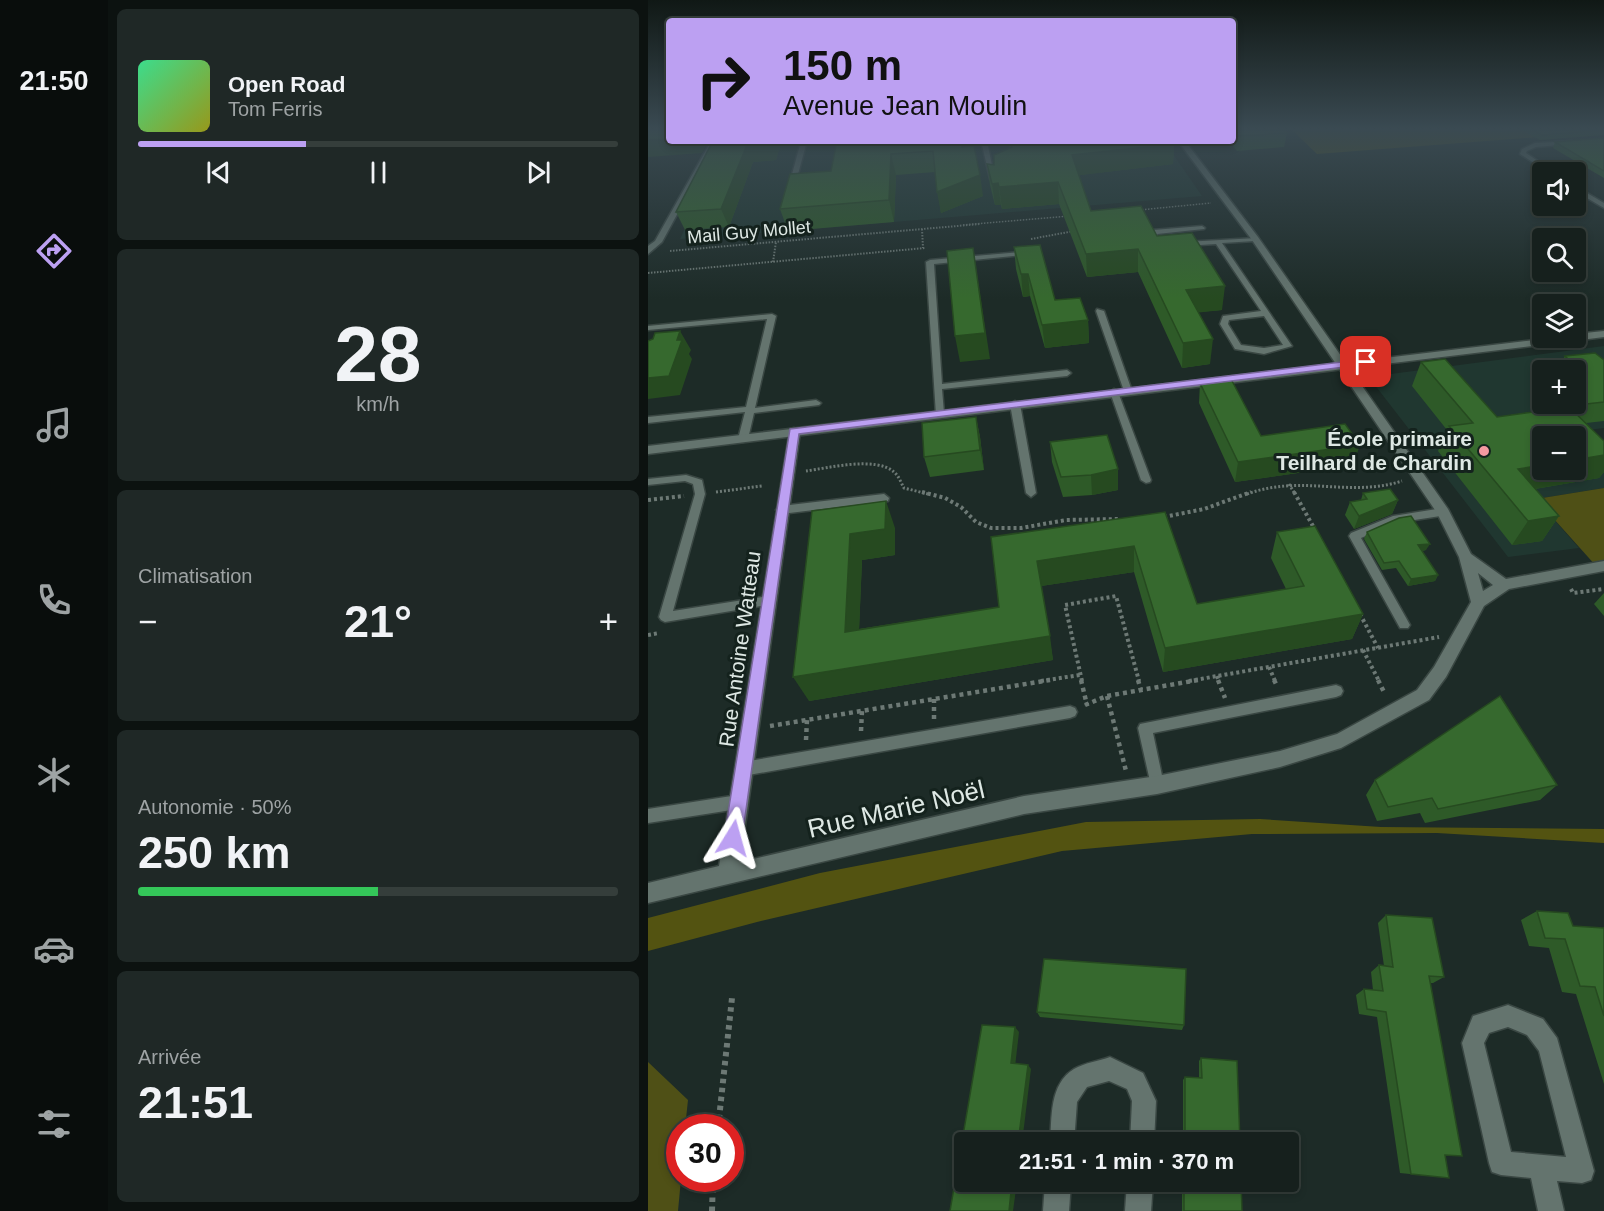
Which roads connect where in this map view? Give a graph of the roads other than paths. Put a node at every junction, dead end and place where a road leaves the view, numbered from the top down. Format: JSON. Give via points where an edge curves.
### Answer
{"nodes":[{"id":1,"x":689,"y":187,"type":"edge"},
{"id":2,"x":792,"y":187,"type":"edge"},
{"id":3,"x":1216,"y":187,"type":"edge"},
{"id":4,"x":1586,"y":195,"type":"edge"},
{"id":5,"x":789,"y":196,"type":"edge"},
{"id":6,"x":1604,"y":206,"type":"edge"},
{"id":7,"x":1202,"y":228,"type":"dead end"},
{"id":8,"x":1255,"y":239,"type":"junction"},
{"id":9,"x":1218,"y":242,"type":"junction"},
{"id":10,"x":648,"y":250,"type":"edge"},
{"id":11,"x":1041,"y":252,"type":"edge"},
{"id":12,"x":1100,"y":311,"type":"dead end"},
{"id":13,"x":1266,"y":312,"type":"junction"},
{"id":14,"x":648,"y":328,"type":"edge"},
{"id":15,"x":1604,"y":334,"type":"edge"},
{"id":16,"x":1586,"y":336,"type":"edge"},
{"id":17,"x":1532,"y":342,"type":"edge"},
{"id":18,"x":1341,"y":365,"type":"junction"},
{"id":19,"x":1067,"y":373,"type":"dead end"},
{"id":20,"x":938,"y":387,"type":"junction"},
{"id":21,"x":1128,"y":390,"type":"junction"},
{"id":22,"x":1114,"y":392,"type":"junction"},
{"id":23,"x":816,"y":403,"type":"dead end"},
{"id":24,"x":1015,"y":404,"type":"junction"},
{"id":25,"x":750,"y":410,"type":"junction"},
{"id":26,"x":939,"y":413,"type":"junction"},
{"id":27,"x":648,"y":420,"type":"edge"},
{"id":28,"x":794,"y":432,"type":"junction"},
{"id":29,"x":743,"y":439,"type":"junction"},
{"id":30,"x":648,"y":450,"type":"edge"},
{"id":31,"x":1146,"y":480,"type":"dead end"},
{"id":32,"x":648,"y":482,"type":"edge"},
{"id":33,"x":1031,"y":493,"type":"dead end"},
{"id":34,"x":884,"y":498,"type":"dead end"},
{"id":35,"x":782,"y":510,"type":"junction"},
{"id":36,"x":1443,"y":512,"type":"junction"},
{"id":37,"x":1466,"y":557,"type":"junction"},
{"id":38,"x":1604,"y":566,"type":"edge"},
{"id":39,"x":1504,"y":585,"type":"junction"},
{"id":40,"x":769,"y":601,"type":"junction"},
{"id":41,"x":1479,"y":602,"type":"junction"},
{"id":42,"x":1404,"y":626,"type":"dead end"},
{"id":43,"x":1336,"y":691,"type":"dead end"},
{"id":44,"x":1070,"y":712,"type":"road end"},
{"id":45,"x":743,"y":769,"type":"junction"},
{"id":46,"x":1157,"y":785,"type":"junction"},
{"id":47,"x":738,"y":802,"type":"junction"},
{"id":48,"x":648,"y":816,"type":"edge"},
{"id":49,"x":728,"y":874,"type":"junction"},
{"id":50,"x":648,"y":893,"type":"edge"},
{"id":51,"x":1063,"y":1132,"type":"edge"},
{"id":52,"x":1143,"y":1132,"type":"edge"},
{"id":53,"x":1540,"y":1168,"type":"junction"},
{"id":54,"x":1057,"y":1192,"type":"edge"},
{"id":55,"x":1139,"y":1192,"type":"edge"},
{"id":56,"x":1056,"y":1211,"type":"edge"},
{"id":57,"x":1138,"y":1211,"type":"edge"},
{"id":58,"x":1551,"y":1211,"type":"edge"}],
"edges":[{"from":1,"to":10,"type":"street","via":[[658,242]]},
{"from":2,"to":5,"type":"lane"},
{"from":3,"to":8,"type":"street"},
{"from":4,"to":6,"type":"lane"},
{"from":7,"to":9,"type":"lane","via":[[1153,232],[1161,246]]},
{"from":8,"to":9,"type":"lane"},
{"from":8,"to":18,"type":"street"},
{"from":9,"to":13,"type":"lane"},
{"from":11,"to":20,"type":"lane","via":[[930,262]]},
{"from":12,"to":21,"type":"lane"},
{"from":13,"to":13,"type":"lane","via":[[1288,346],[1264,351],[1238,347],[1224,324],[1226,318]]},
{"from":14,"to":25,"type":"lane","via":[[772,316]]},
{"from":15,"to":16,"type":"street"},
{"from":17,"to":18,"type":"street"},
{"from":18,"to":21,"type":"street"},
{"from":18,"to":36,"type":"street"},
{"from":19,"to":20,"type":"lane"},
{"from":20,"to":26,"type":"lane"},
{"from":21,"to":22,"type":"street"},
{"from":22,"to":24,"type":"street"},
{"from":22,"to":31,"type":"lane"},
{"from":23,"to":25,"type":"lane"},
{"from":24,"to":26,"type":"street"},
{"from":24,"to":33,"type":"lane"},
{"from":25,"to":27,"type":"lane"},
{"from":25,"to":29,"type":"lane"},
{"from":26,"to":28,"type":"street"},
{"from":28,"to":29,"type":"street"},
{"from":28,"to":35,"type":"street","name":"Rue Antoine Watteau"},
{"from":29,"to":30,"type":"street"},
{"from":32,"to":40,"type":"lane","via":[[686,478],[698,482],[700,494],[665,617]]},
{"from":34,"to":35,"type":"lane"},
{"from":35,"to":40,"type":"street","name":"Rue Antoine Watteau"},
{"from":36,"to":37,"type":"street"},
{"from":36,"to":42,"type":"lane","via":[[1393,520],[1355,536]]},
{"from":37,"to":39,"type":"street"},
{"from":37,"to":41,"type":"street"},
{"from":38,"to":39,"type":"street"},
{"from":39,"to":41,"type":"street"},
{"from":40,"to":45,"type":"street","name":"Rue Antoine Watteau"},
{"from":41,"to":46,"type":"street","name":"Rue Marie Noël","via":[[1423,695],[1341,740],[1280,759]]},
{"from":43,"to":46,"type":"lane","via":[[1144,728]]},
{"from":44,"to":45,"type":"lane"},
{"from":45,"to":47,"type":"street","name":"Rue Antoine Watteau"},
{"from":46,"to":49,"type":"street","name":"Rue Marie Noël","via":[[1024,805]]},
{"from":47,"to":48,"type":"lane"},
{"from":47,"to":49,"type":"street","name":"Rue Antoine Watteau"},
{"from":49,"to":50,"type":"street","name":"Rue Marie Noël"},
{"from":51,"to":52,"type":"street","via":[[1065,1098],[1080,1078],[1110,1069],[1135,1081],[1144,1101]]},
{"from":53,"to":53,"type":"street","via":[[1582,1171],[1549,1046],[1535,1027],[1508,1016],[1481,1024],[1473,1043],[1501,1163]]},
{"from":53,"to":58,"type":"street"},
{"from":54,"to":56,"type":"street"},
{"from":55,"to":57,"type":"street"}]}
